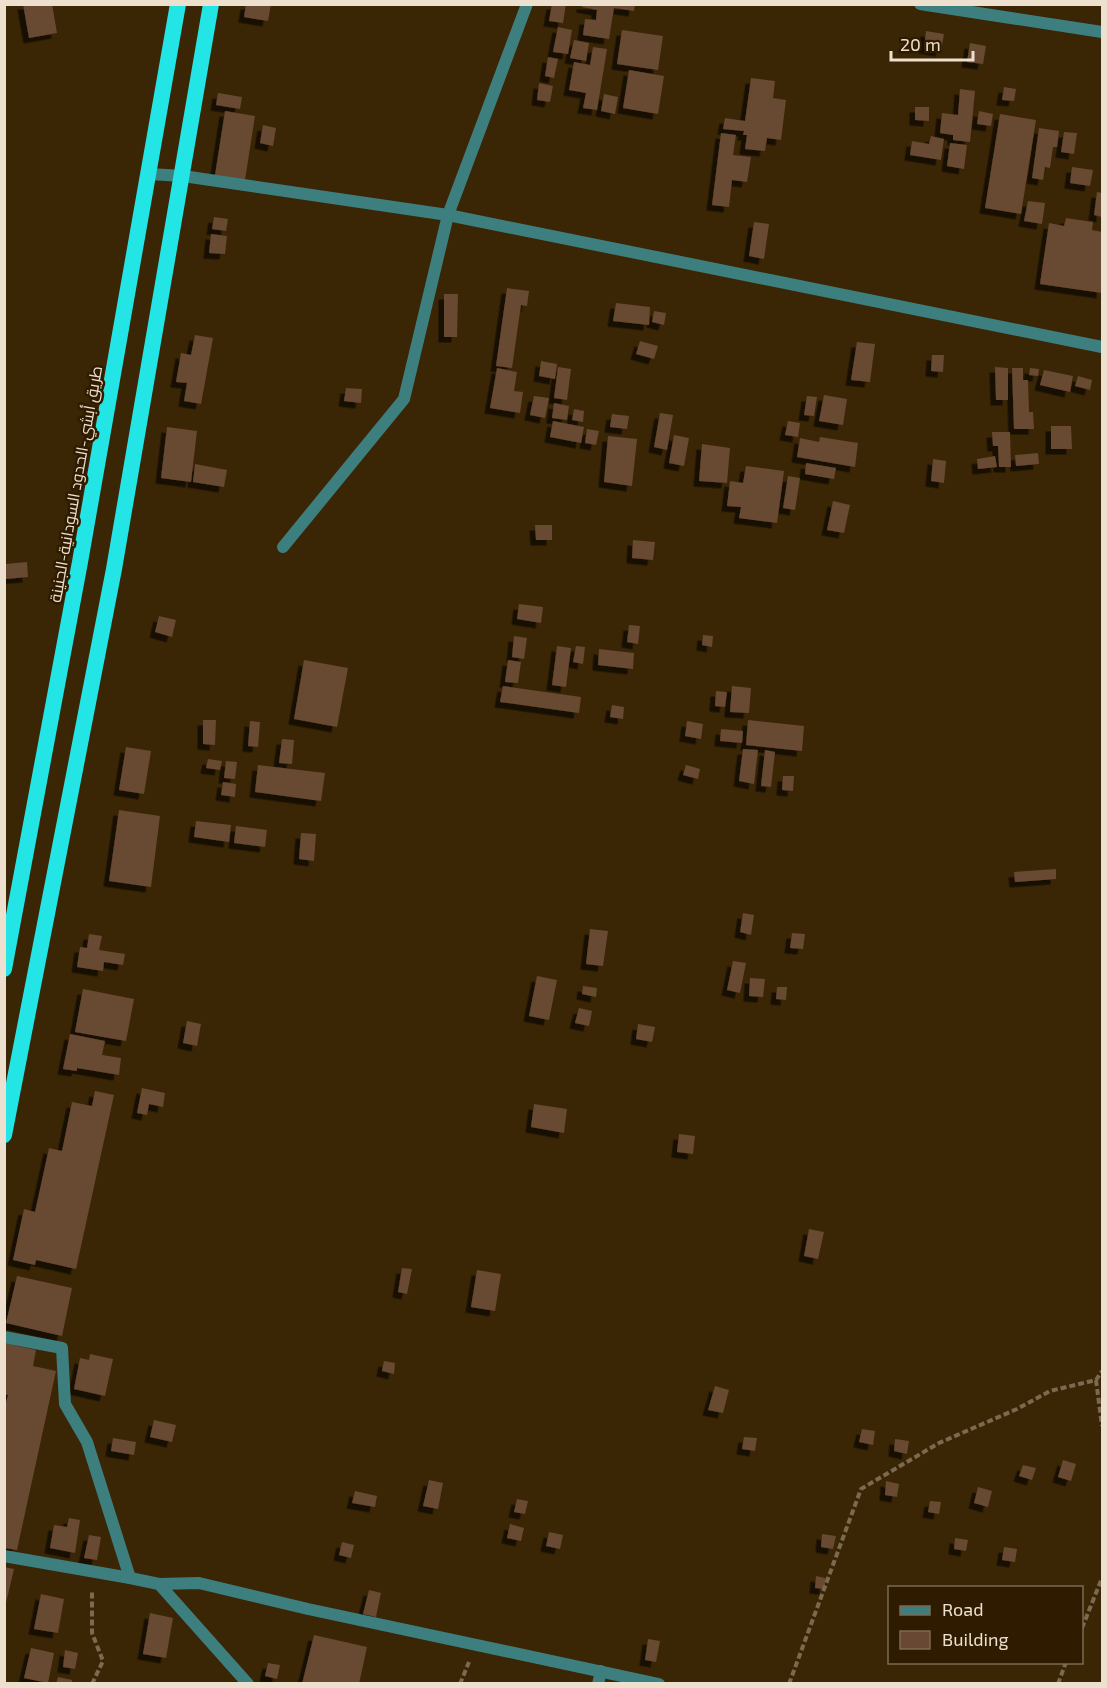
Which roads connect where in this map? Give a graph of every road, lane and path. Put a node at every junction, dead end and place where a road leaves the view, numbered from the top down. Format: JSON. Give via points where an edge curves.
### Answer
{"nodes":[{"id":1,"x":178,"y":4,"type":"edge"},
{"id":2,"x":211,"y":4,"type":"edge"},
{"id":3,"x":526,"y":4,"type":"edge"},
{"id":4,"x":920,"y":4,"type":"edge"},
{"id":5,"x":1102,"y":32,"type":"edge"},
{"id":6,"x":149,"y":174,"type":"junction"},
{"id":7,"x":183,"y":176,"type":"junction"},
{"id":8,"x":448,"y":215,"type":"junction"},
{"id":9,"x":1102,"y":347,"type":"edge"},
{"id":10,"x":283,"y":548,"type":"dead end"},
{"id":11,"x":4,"y":969,"type":"edge"},
{"id":12,"x":4,"y":1135,"type":"edge"},
{"id":13,"x":4,"y":1337,"type":"edge"},
{"id":14,"x":1102,"y":1371,"type":"edge"},
{"id":15,"x":1096,"y":1380,"type":"junction"},
{"id":16,"x":1102,"y":1426,"type":"edge"},
{"id":17,"x":4,"y":1556,"type":"edge"},
{"id":18,"x":92,"y":1570,"type":"junction"},
{"id":19,"x":130,"y":1578,"type":"junction"},
{"id":20,"x":1102,"y":1578,"type":"edge"},
{"id":21,"x":159,"y":1584,"type":"junction"},
{"id":22,"x":1083,"y":1626,"type":"edge"},
{"id":23,"x":1065,"y":1664,"type":"edge"},
{"id":24,"x":600,"y":1677,"type":"edge"},
{"id":25,"x":92,"y":1683,"type":"edge"},
{"id":26,"x":248,"y":1683,"type":"edge"},
{"id":27,"x":659,"y":1683,"type":"edge"},
{"id":28,"x":789,"y":1683,"type":"edge"},
{"id":29,"x":1058,"y":1683,"type":"edge"}],
"edges":[{"from":1,"to":6,"type":"highway","name":"طريق أبشي-الحدود السودانية-الجنينة"},
{"from":2,"to":7,"type":"highway"},
{"from":3,"to":8,"type":"street"},
{"from":4,"to":5,"type":"street"},
{"from":6,"to":7,"type":"street"},
{"from":6,"to":11,"type":"highway","name":"طريق أبشي-الحدود السودانية-الجنينة"},
{"from":7,"to":8,"type":"street"},
{"from":7,"to":12,"type":"highway","via":[[114,569]]},
{"from":8,"to":9,"type":"street"},
{"from":8,"to":10,"type":"street","via":[[404,399]]},
{"from":13,"to":19,"type":"street","via":[[62,1348],[65,1404],[87,1442]]},
{"from":14,"to":15,"type":"path"},
{"from":15,"to":16,"type":"path"},
{"from":15,"to":28,"type":"path","via":[[1050,1391],[939,1443],[861,1489]]},
{"from":17,"to":18,"type":"street"},
{"from":18,"to":19,"type":"street"},
{"from":18,"to":25,"type":"path","via":[[92,1633],[103,1661]]},
{"from":19,"to":21,"type":"street"},
{"from":20,"to":22,"type":"path"},
{"from":21,"to":24,"type":"street","via":[[199,1583]]},
{"from":21,"to":26,"type":"street"},
{"from":23,"to":29,"type":"path"},
{"from":24,"to":27,"type":"street"}]}
